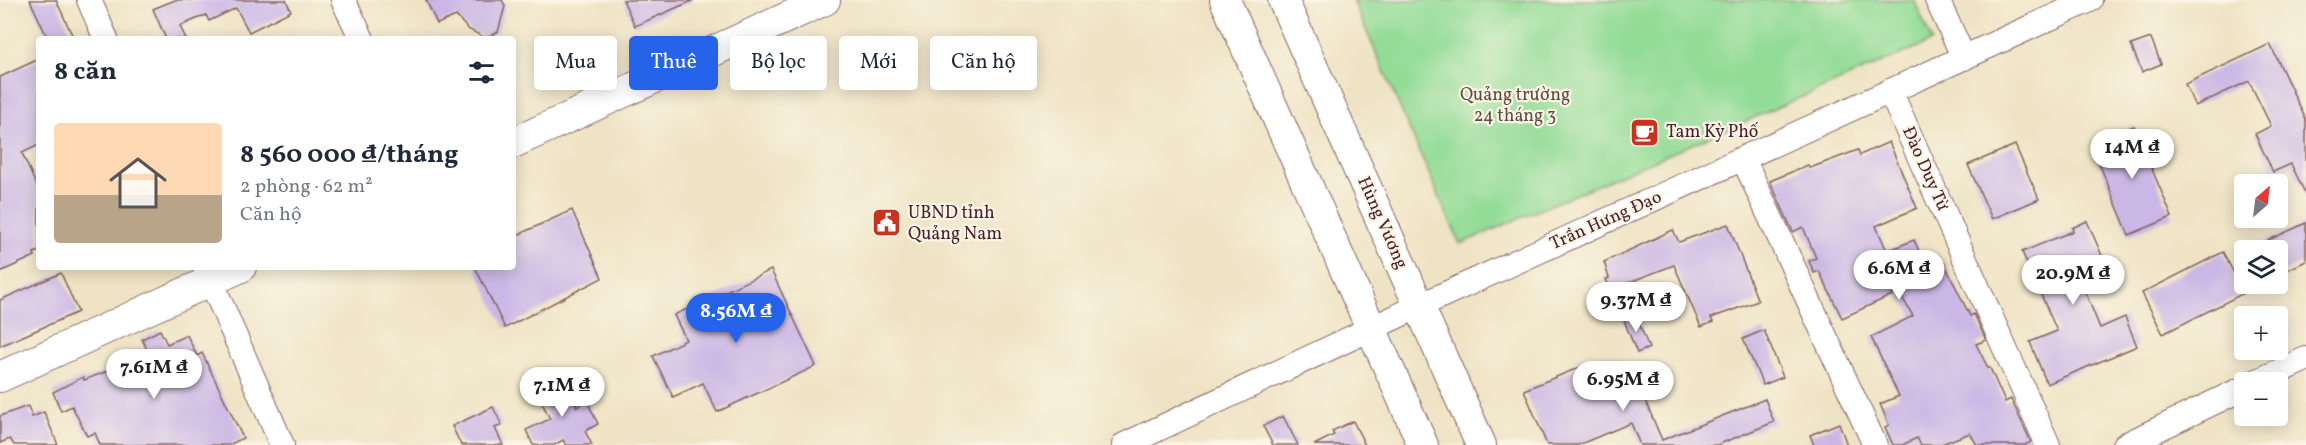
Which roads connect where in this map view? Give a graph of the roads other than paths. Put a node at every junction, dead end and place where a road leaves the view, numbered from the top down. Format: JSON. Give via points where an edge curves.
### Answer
{"nodes":[{"id":1,"x":89,"y":0,"type":"edge"},
{"id":2,"x":343,"y":0,"type":"edge"},
{"id":3,"x":825,"y":0,"type":"edge"},
{"id":4,"x":1226,"y":0,"type":"edge"},
{"id":5,"x":1283,"y":0,"type":"edge"},
{"id":6,"x":1937,"y":0,"type":"edge"},
{"id":7,"x":2090,"y":0,"type":"edge"},
{"id":8,"x":105,"y":36,"type":"edge"},
{"id":9,"x":361,"y":36,"type":"edge"},
{"id":10,"x":1964,"y":57,"type":"junction"},
{"id":11,"x":1890,"y":91,"type":"junction"},
{"id":12,"x":516,"y":142,"type":"edge"},
{"id":13,"x":1743,"y":158,"type":"junction"},
{"id":14,"x":227,"y":270,"type":"edge"},
{"id":15,"x":208,"y":274,"type":"edge"},
{"id":16,"x":1419,"y":306,"type":"junction"},
{"id":17,"x":1371,"y":328,"type":"junction"},
{"id":18,"x":2306,"y":359,"type":"edge"},
{"id":19,"x":2277,"y":372,"type":"edge"},
{"id":20,"x":0,"y":377,"type":"edge"},
{"id":21,"x":2234,"y":392,"type":"edge"},
{"id":22,"x":282,"y":445,"type":"edge"},
{"id":23,"x":1124,"y":445,"type":"edge"},
{"id":24,"x":1423,"y":445,"type":"edge"},
{"id":25,"x":1481,"y":445,"type":"edge"},
{"id":26,"x":1875,"y":445,"type":"edge"},
{"id":27,"x":2048,"y":445,"type":"edge"},
{"id":28,"x":2125,"y":445,"type":"edge"}],
"edges":[{"from":1,"to":8,"type":"street"},
{"from":2,"to":9,"type":"street"},
{"from":3,"to":12,"type":"main road"},
{"from":4,"to":17,"type":"main road"},
{"from":5,"to":16,"type":"main road","name":"Hùng Vương"},
{"from":6,"to":10,"type":"street"},
{"from":7,"to":10,"type":"street","name":"Trần Hưng Đạo"},
{"from":10,"to":11,"type":"street","name":"Trần Hưng Đạo"},
{"from":11,"to":13,"type":"street","name":"Trần Hưng Đạo"},
{"from":11,"to":27,"type":"street","name":"Đào Duy Từ"},
{"from":13,"to":16,"type":"street","name":"Trần Hưng Đạo"},
{"from":13,"to":26,"type":"street"},
{"from":14,"to":15,"type":"main road"},
{"from":15,"to":20,"type":"main road"},
{"from":15,"to":22,"type":"street"},
{"from":16,"to":17,"type":"street","name":"Trần Hưng Đạo"},
{"from":16,"to":25,"type":"main road","name":"Hùng Vương"},
{"from":17,"to":23,"type":"street","name":"Trần Hưng Đạo"},
{"from":17,"to":24,"type":"main road"},
{"from":18,"to":19,"type":"street"},
{"from":21,"to":28,"type":"street"}]}
